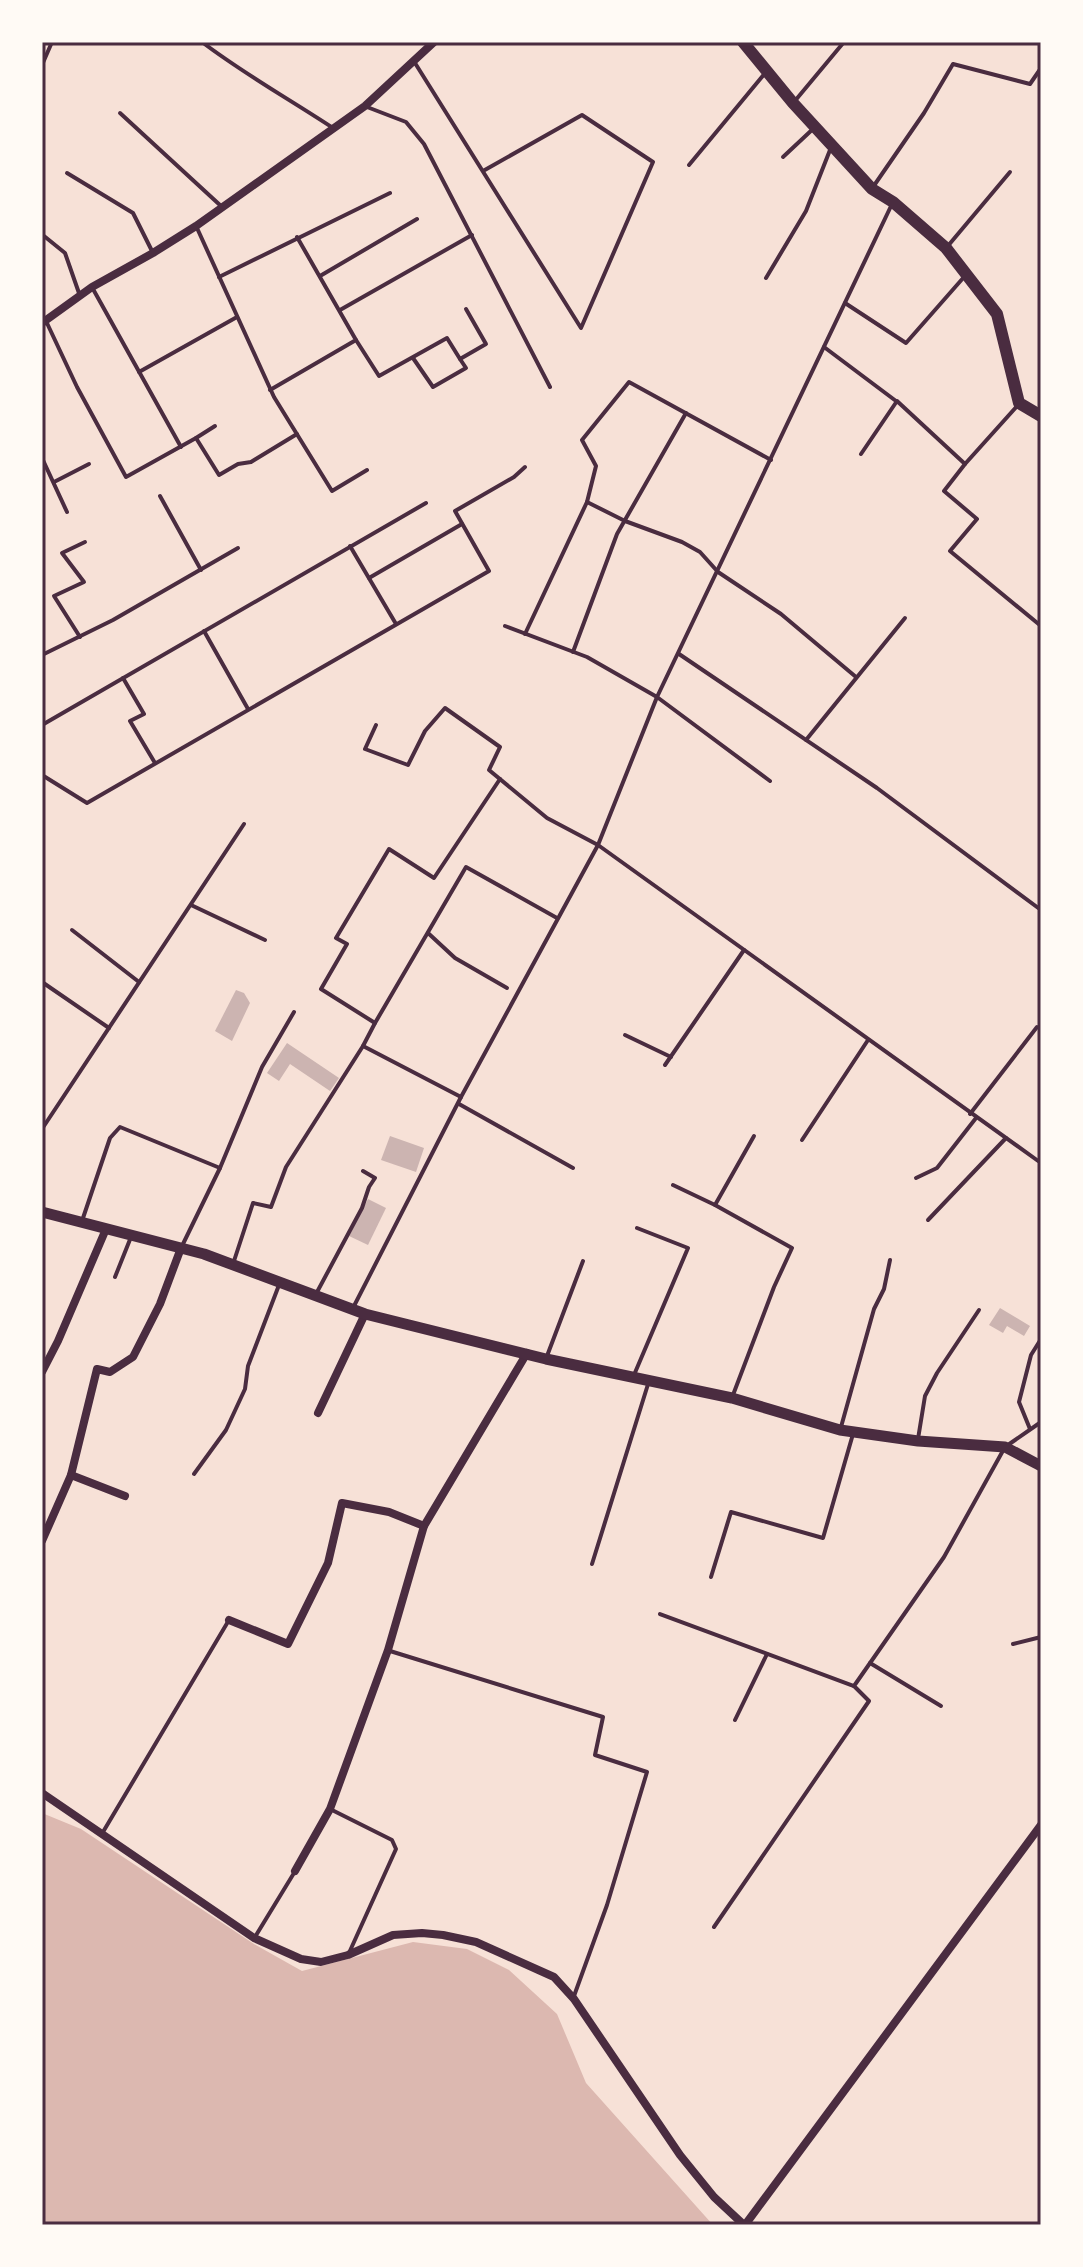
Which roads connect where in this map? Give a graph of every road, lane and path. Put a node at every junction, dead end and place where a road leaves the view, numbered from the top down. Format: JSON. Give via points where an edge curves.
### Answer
{"nodes":[{"id":1,"x":52,"y":42,"type":"edge"},
{"id":2,"x":202,"y":42,"type":"edge"},
{"id":3,"x":434,"y":42,"type":"edge"},
{"id":4,"x":743,"y":42,"type":"edge"},
{"id":5,"x":844,"y":42,"type":"edge"},
{"id":6,"x":414,"y":61,"type":"junction"},
{"id":7,"x":42,"y":65,"type":"edge"},
{"id":8,"x":1041,"y":68,"type":"edge"},
{"id":9,"x":768,"y":70,"type":"junction"},
{"id":10,"x":1034,"y":78,"type":"junction"},
{"id":11,"x":1041,"y":82,"type":"edge"},
{"id":12,"x":793,"y":103,"type":"junction"},
{"id":13,"x":365,"y":106,"type":"junction"},
{"id":14,"x":120,"y":113,"type":"dead end"},
{"id":15,"x":815,"y":126,"type":"junction"},
{"id":16,"x":333,"y":128,"type":"junction"},
{"id":17,"x":832,"y":144,"type":"junction"},
{"id":18,"x":783,"y":157,"type":"dead end"},
{"id":19,"x":689,"y":165,"type":"dead end"},
{"id":20,"x":483,"y":171,"type":"junction"},
{"id":21,"x":1010,"y":172,"type":"dead end"},
{"id":22,"x":67,"y":173,"type":"dead end"},
{"id":23,"x":872,"y":189,"type":"junction"},
{"id":24,"x":390,"y":193,"type":"dead end"},
{"id":25,"x":893,"y":202,"type":"junction"},
{"id":26,"x":221,"y":206,"type":"junction"},
{"id":27,"x":417,"y":219,"type":"dead end"},
{"id":28,"x":196,"y":226,"type":"junction"},
{"id":29,"x":472,"y":235,"type":"junction"},
{"id":30,"x":44,"y":236,"type":"edge"},
{"id":31,"x":297,"y":237,"type":"junction"},
{"id":32,"x":946,"y":248,"type":"junction"},
{"id":33,"x":153,"y":253,"type":"junction"},
{"id":34,"x":966,"y":274,"type":"junction"},
{"id":35,"x":320,"y":276,"type":"junction"},
{"id":36,"x":219,"y":277,"type":"junction"},
{"id":37,"x":766,"y":278,"type":"dead end"},
{"id":38,"x":92,"y":287,"type":"junction"},
{"id":39,"x":80,"y":296,"type":"junction"},
{"id":40,"x":845,"y":303,"type":"junction"},
{"id":41,"x":466,"y":309,"type":"dead end"},
{"id":42,"x":340,"y":310,"type":"junction"},
{"id":43,"x":237,"y":317,"type":"junction"},
{"id":44,"x":44,"y":322,"type":"edge"},
{"id":45,"x":356,"y":340,"type":"junction"},
{"id":46,"x":824,"y":347,"type":"junction"},
{"id":47,"x":413,"y":358,"type":"junction"},
{"id":48,"x":460,"y":359,"type":"junction"},
{"id":49,"x":139,"y":372,"type":"junction"},
{"id":50,"x":550,"y":387,"type":"dead end"},
{"id":51,"x":270,"y":390,"type":"junction"},
{"id":52,"x":897,"y":401,"type":"junction"},
{"id":53,"x":1019,"y":403,"type":"junction"},
{"id":54,"x":686,"y":413,"type":"junction"},
{"id":55,"x":1041,"y":416,"type":"edge"},
{"id":56,"x":215,"y":426,"type":"dead end"},
{"id":57,"x":297,"y":434,"type":"junction"},
{"id":58,"x":196,"y":438,"type":"junction"},
{"id":59,"x":181,"y":447,"type":"junction"},
{"id":60,"x":861,"y":454,"type":"dead end"},
{"id":61,"x":42,"y":458,"type":"edge"},
{"id":62,"x":771,"y":460,"type":"junction"},
{"id":63,"x":89,"y":464,"type":"dead end"},
{"id":64,"x":965,"y":464,"type":"junction"},
{"id":65,"x":525,"y":467,"type":"dead end"},
{"id":66,"x":367,"y":470,"type":"dead end"},
{"id":67,"x":54,"y":482,"type":"junction"},
{"id":68,"x":160,"y":496,"type":"dead end"},
{"id":69,"x":587,"y":502,"type":"junction"},
{"id":70,"x":426,"y":503,"type":"dead end"},
{"id":71,"x":67,"y":512,"type":"dead end"},
{"id":72,"x":625,"y":521,"type":"junction"},
{"id":73,"x":462,"y":524,"type":"junction"},
{"id":74,"x":85,"y":542,"type":"dead end"},
{"id":75,"x":350,"y":546,"type":"junction"},
{"id":76,"x":238,"y":548,"type":"dead end"},
{"id":77,"x":201,"y":570,"type":"junction"},
{"id":78,"x":718,"y":572,"type":"junction"},
{"id":79,"x":369,"y":578,"type":"junction"},
{"id":80,"x":905,"y":618,"type":"dead end"},
{"id":81,"x":396,"y":624,"type":"junction"},
{"id":82,"x":505,"y":626,"type":"dead end"},
{"id":83,"x":1041,"y":626,"type":"edge"},
{"id":84,"x":204,"y":631,"type":"junction"},
{"id":85,"x":525,"y":634,"type":"junction"},
{"id":86,"x":80,"y":637,"type":"junction"},
{"id":87,"x":573,"y":652,"type":"junction"},
{"id":88,"x":679,"y":654,"type":"junction"},
{"id":89,"x":42,"y":655,"type":"edge"},
{"id":90,"x":856,"y":677,"type":"junction"},
{"id":91,"x":123,"y":678,"type":"junction"},
{"id":92,"x":657,"y":697,"type":"junction"},
{"id":93,"x":249,"y":709,"type":"junction"},
{"id":94,"x":42,"y":725,"type":"edge"},
{"id":95,"x":376,"y":725,"type":"dead end"},
{"id":96,"x":806,"y":740,"type":"junction"},
{"id":97,"x":155,"y":764,"type":"junction"},
{"id":98,"x":42,"y":775,"type":"edge"},
{"id":99,"x":500,"y":779,"type":"junction"},
{"id":100,"x":770,"y":781,"type":"dead end"},
{"id":101,"x":244,"y":824,"type":"dead end"},
{"id":102,"x":598,"y":845,"type":"junction"},
{"id":103,"x":191,"y":905,"type":"junction"},
{"id":104,"x":1041,"y":910,"type":"edge"},
{"id":105,"x":558,"y":919,"type":"junction"},
{"id":106,"x":72,"y":930,"type":"dead end"},
{"id":107,"x":428,"y":933,"type":"junction"},
{"id":108,"x":265,"y":940,"type":"dead end"},
{"id":109,"x":744,"y":950,"type":"junction"},
{"id":110,"x":42,"y":982,"type":"edge"},
{"id":111,"x":139,"y":982,"type":"junction"},
{"id":112,"x":507,"y":988,"type":"dead end"},
{"id":113,"x":294,"y":1012,"type":"dead end"},
{"id":114,"x":375,"y":1023,"type":"junction"},
{"id":115,"x":1037,"y":1027,"type":"dead end"},
{"id":116,"x":109,"y":1028,"type":"junction"},
{"id":117,"x":625,"y":1035,"type":"dead end"},
{"id":118,"x":868,"y":1040,"type":"junction"},
{"id":119,"x":363,"y":1046,"type":"junction"},
{"id":120,"x":671,"y":1057,"type":"junction"},
{"id":121,"x":665,"y":1065,"type":"dead end"},
{"id":122,"x":461,"y":1097,"type":"junction"},
{"id":123,"x":459,"y":1104,"type":"junction"},
{"id":124,"x":970,"y":1114,"type":"junction"},
{"id":125,"x":976,"y":1118,"type":"junction"},
{"id":126,"x":42,"y":1129,"type":"edge"},
{"id":127,"x":754,"y":1136,"type":"dead end"},
{"id":128,"x":1006,"y":1138,"type":"junction"},
{"id":129,"x":802,"y":1140,"type":"dead end"},
{"id":130,"x":1041,"y":1163,"type":"edge"},
{"id":131,"x":220,"y":1168,"type":"junction"},
{"id":132,"x":573,"y":1168,"type":"dead end"},
{"id":133,"x":363,"y":1171,"type":"dead end"},
{"id":134,"x":916,"y":1178,"type":"dead end"},
{"id":135,"x":673,"y":1185,"type":"dead end"},
{"id":136,"x":715,"y":1205,"type":"junction"},
{"id":137,"x":42,"y":1212,"type":"edge"},
{"id":138,"x":928,"y":1220,"type":"dead end"},
{"id":139,"x":82,"y":1221,"type":"junction"},
{"id":140,"x":637,"y":1228,"type":"dead end"},
{"id":141,"x":106,"y":1229,"type":"junction"},
{"id":142,"x":132,"y":1235,"type":"junction"},
{"id":143,"x":181,"y":1248,"type":"junction"},
{"id":144,"x":890,"y":1260,"type":"dead end"},
{"id":145,"x":583,"y":1261,"type":"dead end"},
{"id":146,"x":232,"y":1265,"type":"junction"},
{"id":147,"x":115,"y":1277,"type":"dead end"},
{"id":148,"x":279,"y":1283,"type":"junction"},
{"id":149,"x":315,"y":1296,"type":"junction"},
{"id":150,"x":352,"y":1309,"type":"junction"},
{"id":151,"x":979,"y":1310,"type":"dead end"},
{"id":152,"x":365,"y":1314,"type":"junction"},
{"id":153,"x":1041,"y":1339,"type":"edge"},
{"id":154,"x":527,"y":1353,"type":"junction"},
{"id":155,"x":546,"y":1359,"type":"junction"},
{"id":156,"x":42,"y":1372,"type":"edge"},
{"id":157,"x":634,"y":1375,"type":"junction"},
{"id":158,"x":650,"y":1378,"type":"junction"},
{"id":159,"x":732,"y":1398,"type":"junction"},
{"id":160,"x":318,"y":1413,"type":"dead end"},
{"id":161,"x":1041,"y":1422,"type":"edge"},
{"id":162,"x":1030,"y":1429,"type":"junction"},
{"id":163,"x":840,"y":1430,"type":"junction"},
{"id":164,"x":854,"y":1432,"type":"junction"},
{"id":165,"x":918,"y":1441,"type":"junction"},
{"id":166,"x":1005,"y":1447,"type":"junction"},
{"id":167,"x":1041,"y":1466,"type":"edge"},
{"id":168,"x":194,"y":1474,"type":"dead end"},
{"id":169,"x":71,"y":1475,"type":"junction"},
{"id":170,"x":125,"y":1496,"type":"dead end"},
{"id":171,"x":424,"y":1526,"type":"junction"},
{"id":172,"x":42,"y":1541,"type":"edge"},
{"id":173,"x":592,"y":1564,"type":"dead end"},
{"id":174,"x":711,"y":1577,"type":"dead end"},
{"id":175,"x":660,"y":1614,"type":"dead end"},
{"id":176,"x":229,"y":1620,"type":"joint"},
{"id":177,"x":1041,"y":1637,"type":"edge"},
{"id":178,"x":1013,"y":1644,"type":"dead end"},
{"id":179,"x":388,"y":1650,"type":"junction"},
{"id":180,"x":767,"y":1654,"type":"junction"},
{"id":181,"x":870,"y":1663,"type":"junction"},
{"id":182,"x":854,"y":1686,"type":"junction"},
{"id":183,"x":941,"y":1706,"type":"dead end"},
{"id":184,"x":735,"y":1720,"type":"dead end"},
{"id":185,"x":42,"y":1793,"type":"edge"},
{"id":186,"x":330,"y":1809,"type":"junction"},
{"id":187,"x":1041,"y":1825,"type":"edge"},
{"id":188,"x":102,"y":1834,"type":"junction"},
{"id":189,"x":295,"y":1871,"type":"joint"},
{"id":190,"x":714,"y":1927,"type":"dead end"},
{"id":191,"x":254,"y":1938,"type":"junction"},
{"id":192,"x":348,"y":1955,"type":"junction"},
{"id":193,"x":574,"y":1999,"type":"junction"},
{"id":194,"x":745,"y":2225,"type":"edge"}],
"edges":[{"from":1,"to":7,"type":"lane"},
{"from":2,"to":16,"type":"lane"},
{"from":3,"to":6,"type":"street"},
{"from":4,"to":9,"type":"main road"},
{"from":5,"to":12,"type":"lane"},
{"from":6,"to":13,"type":"street"},
{"from":6,"to":20,"type":"lane"},
{"from":8,"to":10,"type":"lane"},
{"from":9,"to":12,"type":"main road"},
{"from":9,"to":19,"type":"lane"},
{"from":10,"to":11,"type":"lane"},
{"from":10,"to":23,"type":"lane","via":[[1030,84],[953,64]]},
{"from":12,"to":15,"type":"main road"},
{"from":13,"to":16,"type":"street"},
{"from":13,"to":29,"type":"lane","via":[[406,122],[424,144]]},
{"from":14,"to":26,"type":"lane"},
{"from":15,"to":17,"type":"main road"},
{"from":15,"to":18,"type":"lane"},
{"from":16,"to":26,"type":"street"},
{"from":17,"to":23,"type":"main road"},
{"from":17,"to":37,"type":"lane","via":[[806,211]]},
{"from":20,"to":20,"type":"lane","via":[[540,262],[581,328],[653,162],[582,115]]},
{"from":21,"to":32,"type":"lane"},
{"from":22,"to":33,"type":"lane","via":[[133,213]]},
{"from":23,"to":25,"type":"main road"},
{"from":24,"to":31,"type":"lane"},
{"from":25,"to":32,"type":"main road"},
{"from":25,"to":40,"type":"lane"},
{"from":26,"to":28,"type":"street"},
{"from":27,"to":35,"type":"lane"},
{"from":28,"to":33,"type":"street"},
{"from":28,"to":36,"type":"lane"},
{"from":29,"to":42,"type":"lane"},
{"from":29,"to":50,"type":"lane"},
{"from":30,"to":39,"type":"lane","via":[[65,253]]},
{"from":31,"to":35,"type":"lane"},
{"from":31,"to":36,"type":"lane"},
{"from":32,"to":34,"type":"main road"},
{"from":33,"to":38,"type":"street"},
{"from":34,"to":40,"type":"lane","via":[[906,343]]},
{"from":34,"to":53,"type":"main road","via":[[997,314]]},
{"from":35,"to":42,"type":"lane"},
{"from":36,"to":43,"type":"lane"},
{"from":38,"to":39,"type":"street"},
{"from":38,"to":49,"type":"lane"},
{"from":39,"to":44,"type":"street"},
{"from":40,"to":46,"type":"lane"},
{"from":41,"to":48,"type":"lane","via":[[486,344]]},
{"from":42,"to":45,"type":"lane"},
{"from":43,"to":49,"type":"lane"},
{"from":43,"to":51,"type":"lane"},
{"from":44,"to":59,"type":"lane","via":[[126,477]]},
{"from":45,"to":47,"type":"lane","via":[[379,376]]},
{"from":45,"to":51,"type":"lane"},
{"from":46,"to":52,"type":"lane"},
{"from":46,"to":62,"type":"lane"},
{"from":47,"to":48,"type":"lane","via":[[447,338]]},
{"from":47,"to":48,"type":"lane","via":[[433,387],[466,368]]},
{"from":49,"to":59,"type":"lane"},
{"from":51,"to":57,"type":"lane"},
{"from":52,"to":60,"type":"lane"},
{"from":52,"to":64,"type":"lane"},
{"from":53,"to":55,"type":"main road"},
{"from":53,"to":64,"type":"lane"},
{"from":54,"to":62,"type":"lane"},
{"from":54,"to":69,"type":"lane","via":[[629,382],[582,440],[596,466]]},
{"from":54,"to":72,"type":"lane"},
{"from":56,"to":58,"type":"lane"},
{"from":57,"to":58,"type":"lane","via":[[219,475]]},
{"from":57,"to":66,"type":"lane","via":[[332,491]]},
{"from":58,"to":59,"type":"lane"},
{"from":61,"to":67,"type":"lane"},
{"from":62,"to":78,"type":"lane"},
{"from":63,"to":67,"type":"lane"},
{"from":64,"to":83,"type":"lane","via":[[944,491],[977,519],[950,551]]},
{"from":65,"to":73,"type":"lane","via":[[455,511]]},
{"from":67,"to":71,"type":"lane"},
{"from":68,"to":77,"type":"lane"},
{"from":69,"to":72,"type":"lane"},
{"from":69,"to":85,"type":"lane"},
{"from":70,"to":75,"type":"lane"},
{"from":72,"to":78,"type":"lane","via":[[682,542]]},
{"from":72,"to":87,"type":"lane"},
{"from":73,"to":79,"type":"lane"},
{"from":73,"to":81,"type":"lane","via":[[489,571]]},
{"from":74,"to":86,"type":"lane","via":[[62,553],[84,582],[54,596]]},
{"from":75,"to":79,"type":"lane"},
{"from":75,"to":84,"type":"lane"},
{"from":76,"to":77,"type":"lane"},
{"from":77,"to":86,"type":"lane"},
{"from":78,"to":88,"type":"lane"},
{"from":78,"to":90,"type":"lane","via":[[781,614]]},
{"from":79,"to":81,"type":"lane"},
{"from":80,"to":90,"type":"lane"},
{"from":81,"to":93,"type":"lane"},
{"from":82,"to":85,"type":"lane"},
{"from":84,"to":91,"type":"lane"},
{"from":84,"to":93,"type":"lane"},
{"from":85,"to":87,"type":"lane"},
{"from":86,"to":89,"type":"lane"},
{"from":87,"to":92,"type":"lane"},
{"from":88,"to":92,"type":"lane"},
{"from":88,"to":96,"type":"lane"},
{"from":90,"to":96,"type":"lane"},
{"from":91,"to":94,"type":"lane"},
{"from":91,"to":97,"type":"lane","via":[[144,714],[130,721]]},
{"from":92,"to":100,"type":"lane"},
{"from":92,"to":102,"type":"lane"},
{"from":93,"to":97,"type":"lane"},
{"from":95,"to":99,"type":"lane","via":[[365,749],[408,765],[425,731],[445,708],[500,747],[489,770]]},
{"from":96,"to":104,"type":"lane"},
{"from":97,"to":98,"type":"lane","via":[[87,803]]},
{"from":99,"to":102,"type":"lane","via":[[547,818]]},
{"from":99,"to":114,"type":"lane","via":[[434,878],[389,849],[336,938],[347,944],[321,989]]},
{"from":101,"to":103,"type":"lane"},
{"from":102,"to":105,"type":"lane"},
{"from":102,"to":109,"type":"lane"},
{"from":103,"to":108,"type":"lane"},
{"from":103,"to":111,"type":"lane"},
{"from":105,"to":107,"type":"lane","via":[[466,867]]},
{"from":105,"to":122,"type":"lane"},
{"from":106,"to":111,"type":"lane"},
{"from":107,"to":112,"type":"lane","via":[[455,958]]},
{"from":107,"to":114,"type":"lane"},
{"from":109,"to":118,"type":"lane"},
{"from":109,"to":120,"type":"lane"},
{"from":110,"to":116,"type":"lane"},
{"from":111,"to":116,"type":"lane"},
{"from":113,"to":131,"type":"lane","via":[[262,1067]]},
{"from":114,"to":119,"type":"lane"},
{"from":115,"to":124,"type":"lane"},
{"from":116,"to":126,"type":"lane"},
{"from":117,"to":120,"type":"lane"},
{"from":118,"to":124,"type":"lane"},
{"from":118,"to":129,"type":"lane"},
{"from":119,"to":122,"type":"lane"},
{"from":119,"to":146,"type":"lane","via":[[286,1167],[271,1207],[253,1203]]},
{"from":120,"to":121,"type":"lane"},
{"from":122,"to":123,"type":"lane"},
{"from":123,"to":132,"type":"lane"},
{"from":123,"to":150,"type":"lane"},
{"from":124,"to":125,"type":"lane"},
{"from":125,"to":128,"type":"lane"},
{"from":125,"to":134,"type":"lane","via":[[937,1168]]},
{"from":127,"to":136,"type":"lane"},
{"from":128,"to":130,"type":"lane"},
{"from":128,"to":138,"type":"lane"},
{"from":131,"to":139,"type":"lane","via":[[120,1127],[110,1138]]},
{"from":131,"to":143,"type":"lane"},
{"from":133,"to":149,"type":"lane","via":[[375,1178]]},
{"from":135,"to":136,"type":"lane"},
{"from":136,"to":159,"type":"lane","via":[[792,1248]]},
{"from":137,"to":139,"type":"street"},
{"from":139,"to":141,"type":"street"},
{"from":140,"to":157,"type":"lane","via":[[688,1248]]},
{"from":141,"to":142,"type":"street"},
{"from":141,"to":156,"type":"street"},
{"from":142,"to":143,"type":"street"},
{"from":142,"to":147,"type":"lane"},
{"from":143,"to":146,"type":"street"},
{"from":143,"to":169,"type":"street","via":[[133,1357],[110,1372],[97,1369]]},
{"from":144,"to":163,"type":"lane"},
{"from":145,"to":155,"type":"lane"},
{"from":146,"to":148,"type":"street"},
{"from":148,"to":149,"type":"street"},
{"from":148,"to":168,"type":"lane","via":[[248,1366],[245,1389],[226,1430]]},
{"from":149,"to":150,"type":"street"},
{"from":150,"to":152,"type":"street"},
{"from":151,"to":165,"type":"lane","via":[[925,1396]]},
{"from":152,"to":154,"type":"street"},
{"from":152,"to":160,"type":"street"},
{"from":153,"to":162,"type":"lane","via":[[1031,1355],[1019,1402]]},
{"from":154,"to":155,"type":"street"},
{"from":154,"to":171,"type":"street"},
{"from":155,"to":157,"type":"street"},
{"from":157,"to":158,"type":"street"},
{"from":158,"to":159,"type":"street"},
{"from":158,"to":173,"type":"lane"},
{"from":159,"to":163,"type":"street"},
{"from":161,"to":162,"type":"lane"},
{"from":162,"to":166,"type":"lane"},
{"from":163,"to":164,"type":"street"},
{"from":164,"to":165,"type":"street"},
{"from":164,"to":174,"type":"lane","via":[[823,1538],[731,1512]]},
{"from":165,"to":166,"type":"street"},
{"from":166,"to":167,"type":"street"},
{"from":166,"to":181,"type":"lane","via":[[944,1557]]},
{"from":169,"to":170,"type":"street"},
{"from":169,"to":172,"type":"street"},
{"from":171,"to":176,"type":"street","via":[[389,1512],[342,1503],[328,1563],[288,1644]]},
{"from":171,"to":179,"type":"street"},
{"from":175,"to":180,"type":"lane"},
{"from":176,"to":188,"type":"lane"},
{"from":177,"to":178,"type":"lane"},
{"from":179,"to":186,"type":"street"},
{"from":179,"to":193,"type":"lane","via":[[603,1717],[595,1755],[647,1772]]},
{"from":180,"to":182,"type":"lane"},
{"from":180,"to":184,"type":"lane"},
{"from":181,"to":182,"type":"lane"},
{"from":181,"to":183,"type":"lane"},
{"from":182,"to":190,"type":"lane","via":[[869,1701]]},
{"from":185,"to":188,"type":"street"},
{"from":186,"to":189,"type":"street"},
{"from":186,"to":192,"type":"lane","via":[[392,1840],[396,1849]]},
{"from":187,"to":194,"type":"street"},
{"from":188,"to":191,"type":"street"},
{"from":189,"to":191,"type":"lane"},
{"from":191,"to":192,"type":"street","via":[[301,1959],[321,1962]]},
{"from":192,"to":193,"type":"street","via":[[393,1935],[422,1933],[476,1942],[554,1977]]},
{"from":193,"to":194,"type":"street","via":[[680,2155]]}]}
